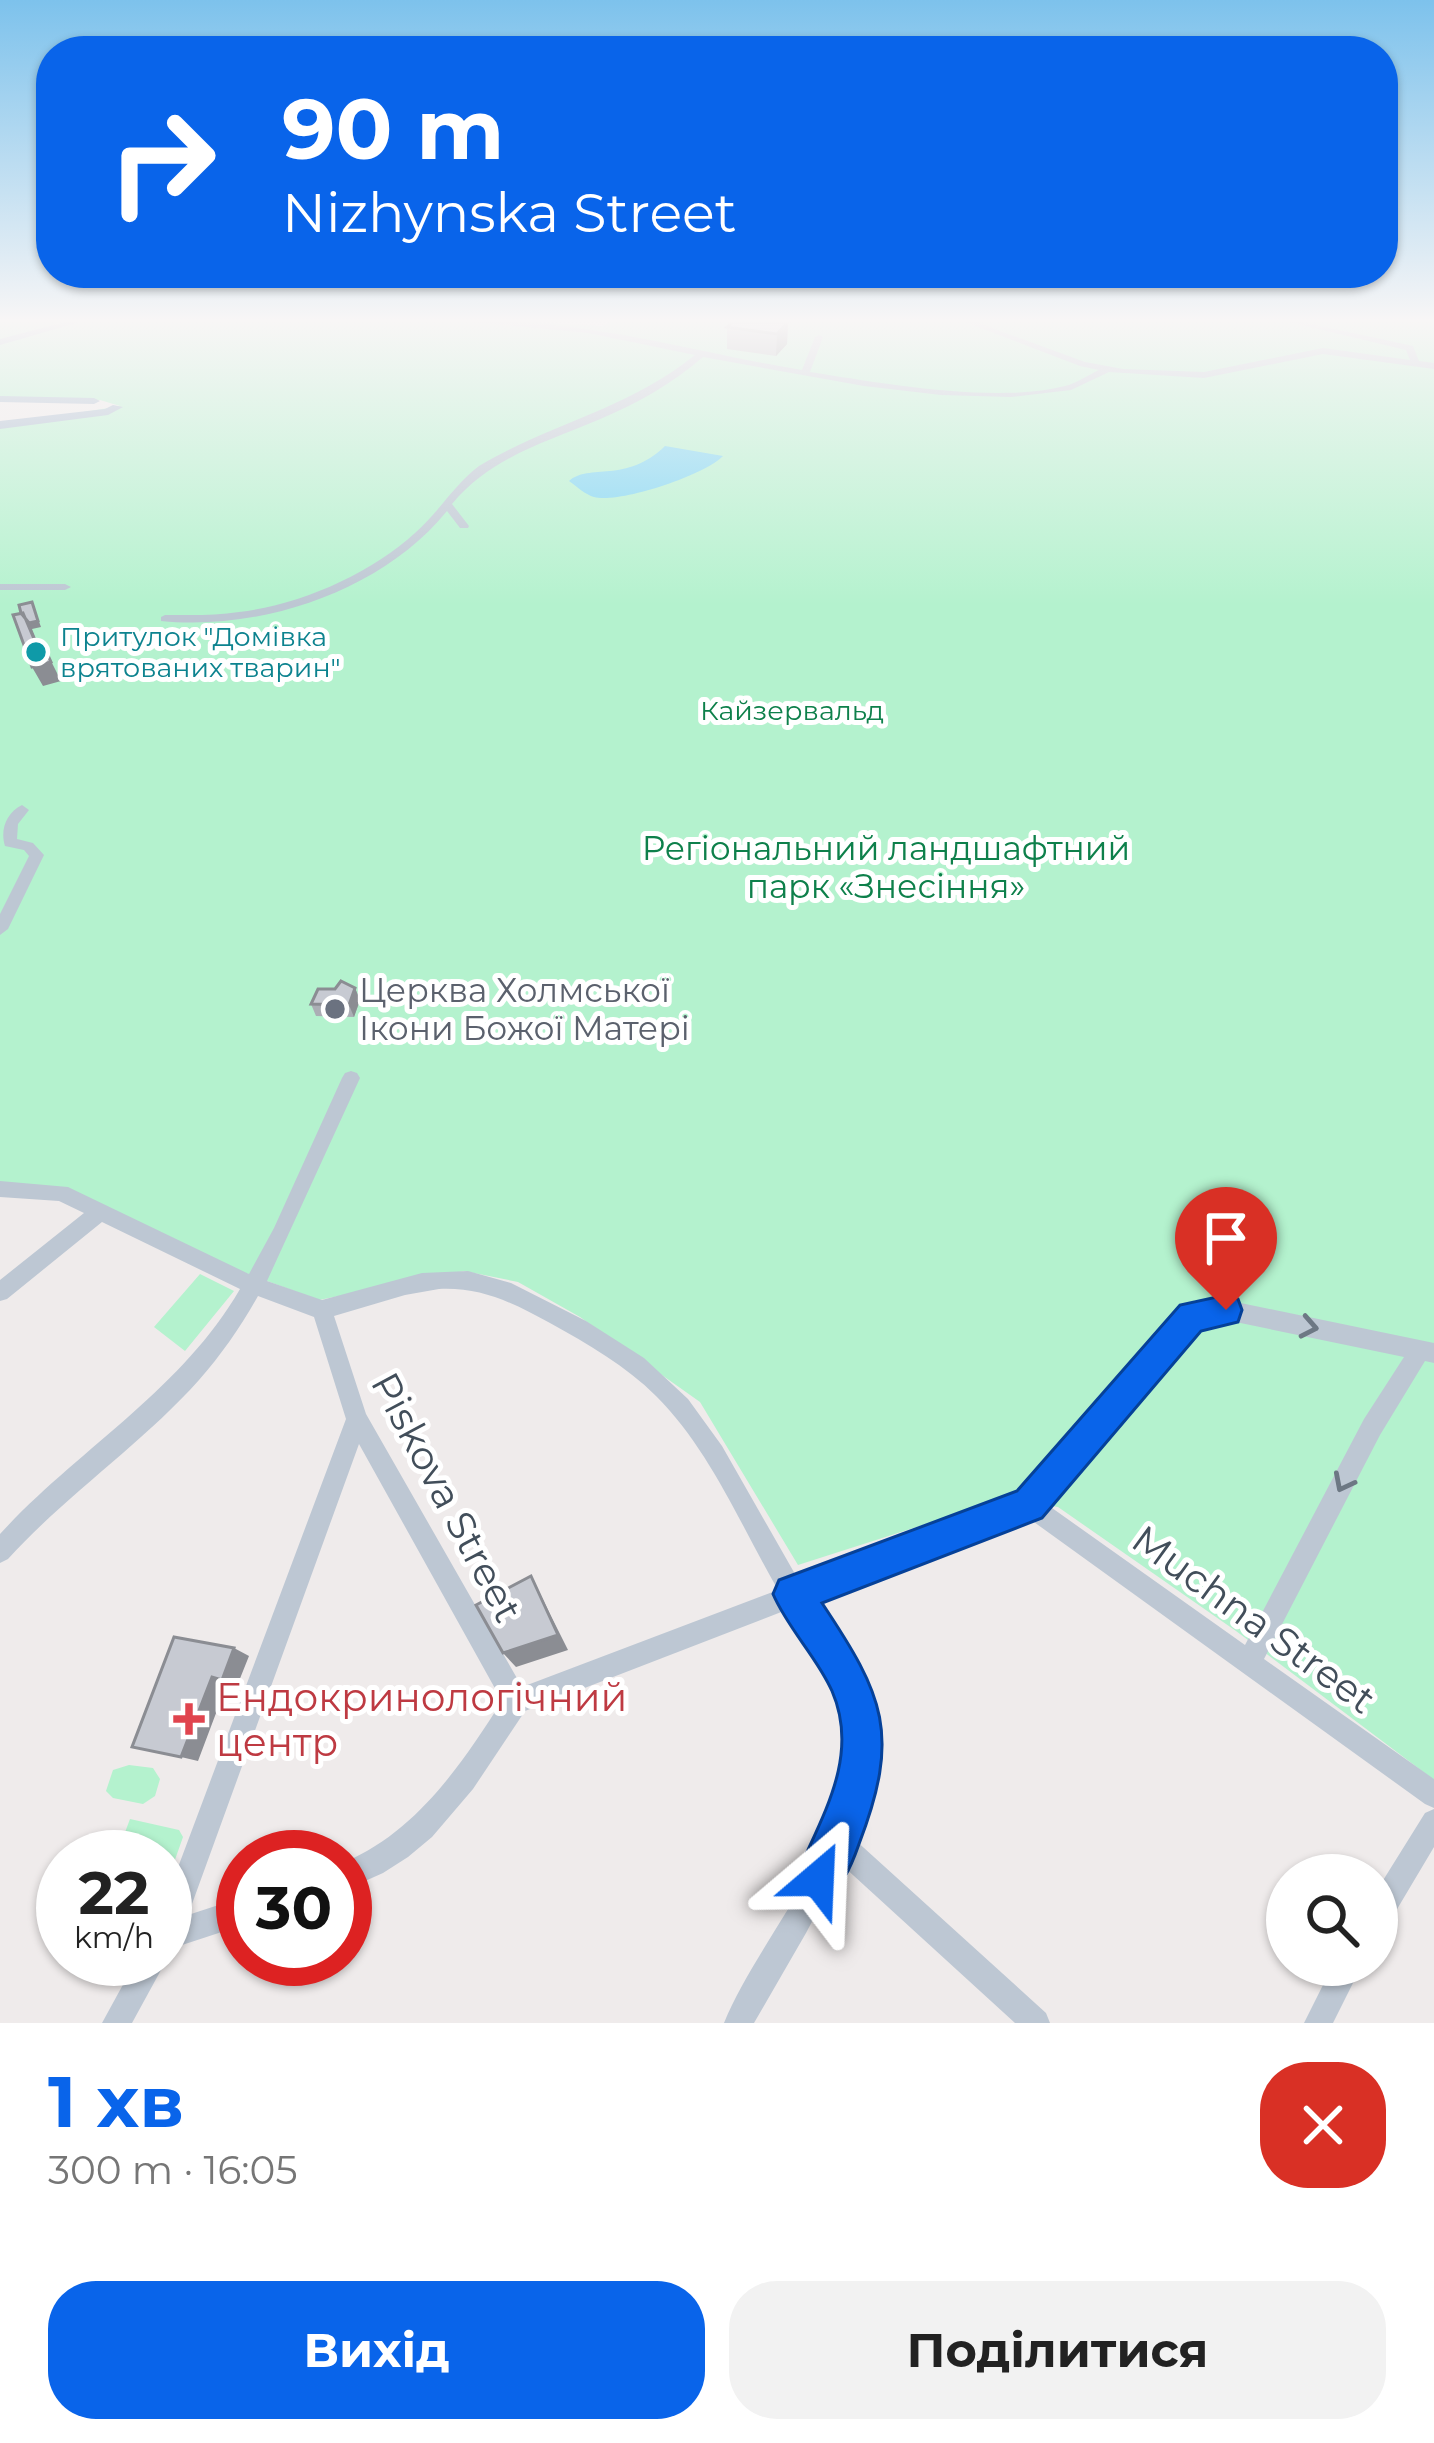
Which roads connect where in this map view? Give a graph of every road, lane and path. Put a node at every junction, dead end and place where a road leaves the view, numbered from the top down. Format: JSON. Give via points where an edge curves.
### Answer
{"nodes":[{"id":1,"x":71,"y":416,"type":"edge"},
{"id":2,"x":594,"y":416,"type":"edge"},
{"id":3,"x":0,"y":425,"type":"edge"},
{"id":4,"x":447,"y":504,"type":"junction"},
{"id":5,"x":464,"y":526,"type":"dead end"},
{"id":6,"x":0,"y":587,"type":"edge"},
{"id":7,"x":65,"y":587,"type":"dead end"},
{"id":8,"x":165,"y":619,"type":"dead end"},
{"id":9,"x":22,"y":810,"type":"dead end"},
{"id":10,"x":0,"y":929,"type":"edge"},
{"id":11,"x":351,"y":1078,"type":"dead end"},
{"id":12,"x":0,"y":1189,"type":"edge"},
{"id":13,"x":100,"y":1212,"type":"junction"},
{"id":14,"x":252,"y":1285,"type":"junction"},
{"id":15,"x":0,"y":1292,"type":"edge"},
{"id":16,"x":322,"y":1310,"type":"junction"},
{"id":17,"x":1427,"y":1351,"type":"edge"},
{"id":18,"x":357,"y":1419,"type":"junction"},
{"id":19,"x":1029,"y":1505,"type":"junction"},
{"id":20,"x":0,"y":1551,"type":"edge"},
{"id":21,"x":793,"y":1594,"type":"junction"},
{"id":22,"x":1249,"y":1663,"type":"junction"},
{"id":23,"x":515,"y":1702,"type":"junction"},
{"id":24,"x":1434,"y":1795,"type":"edge"},
{"id":25,"x":1434,"y":1822,"type":"edge"},
{"id":26,"x":838,"y":1843,"type":"junction"},
{"id":27,"x":192,"y":1867,"type":"edge"},
{"id":28,"x":372,"y":1867,"type":"edge"},
{"id":29,"x":1398,"y":1881,"type":"edge"},
{"id":30,"x":137,"y":1986,"type":"edge"},
{"id":31,"x":1337,"y":1986,"type":"edge"},
{"id":32,"x":116,"y":2023,"type":"edge"},
{"id":33,"x":738,"y":2023,"type":"edge"},
{"id":34,"x":1036,"y":2023,"type":"edge"},
{"id":35,"x":1318,"y":2023,"type":"edge"}],
"edges":[{"from":1,"to":3,"type":"main road"},
{"from":2,"to":4,"type":"street","via":[[490,463]]},
{"from":4,"to":5,"type":"street"},
{"from":4,"to":8,"type":"street","via":[[401,550],[303,598],[243,616]]},
{"from":6,"to":7,"type":"street"},
{"from":9,"to":10,"type":"street","via":[[10,843],[37,855]]},
{"from":11,"to":14,"type":"street"},
{"from":12,"to":13,"type":"street","via":[[62,1193]]},
{"from":13,"to":14,"type":"street"},
{"from":13,"to":15,"type":"street"},
{"from":14,"to":16,"type":"street"},
{"from":14,"to":20,"type":"street","via":[[189,1376]]},
{"from":16,"to":18,"type":"street","name":"Piskova Street"},
{"from":16,"to":21,"type":"street","via":[[452,1279],[497,1286],[617,1351],[665,1390],[700,1436]]},
{"from":19,"to":17,"type":"street","one_way":true,"via":[[1192,1317],[1226,1310]]},
{"from":17,"to":22,"type":"street","one_way":true,"via":[[1372,1427]]},
{"from":18,"to":23,"type":"street","name":"Piskova Street"},
{"from":18,"to":27,"type":"street"},
{"from":19,"to":21,"type":"street"},
{"from":19,"to":22,"type":"street","name":"Muchna Street"},
{"from":21,"to":23,"type":"street"},
{"from":21,"to":26,"type":"street","via":[[851,1684],[864,1738]]},
{"from":22,"to":24,"type":"street","name":"Muchna Street"},
{"from":23,"to":28,"type":"street","via":[[470,1772],[408,1842]]},
{"from":25,"to":29,"type":"street"},
{"from":26,"to":33,"type":"street"},
{"from":26,"to":34,"type":"street"},
{"from":30,"to":32,"type":"street"},
{"from":31,"to":35,"type":"street"}]}
